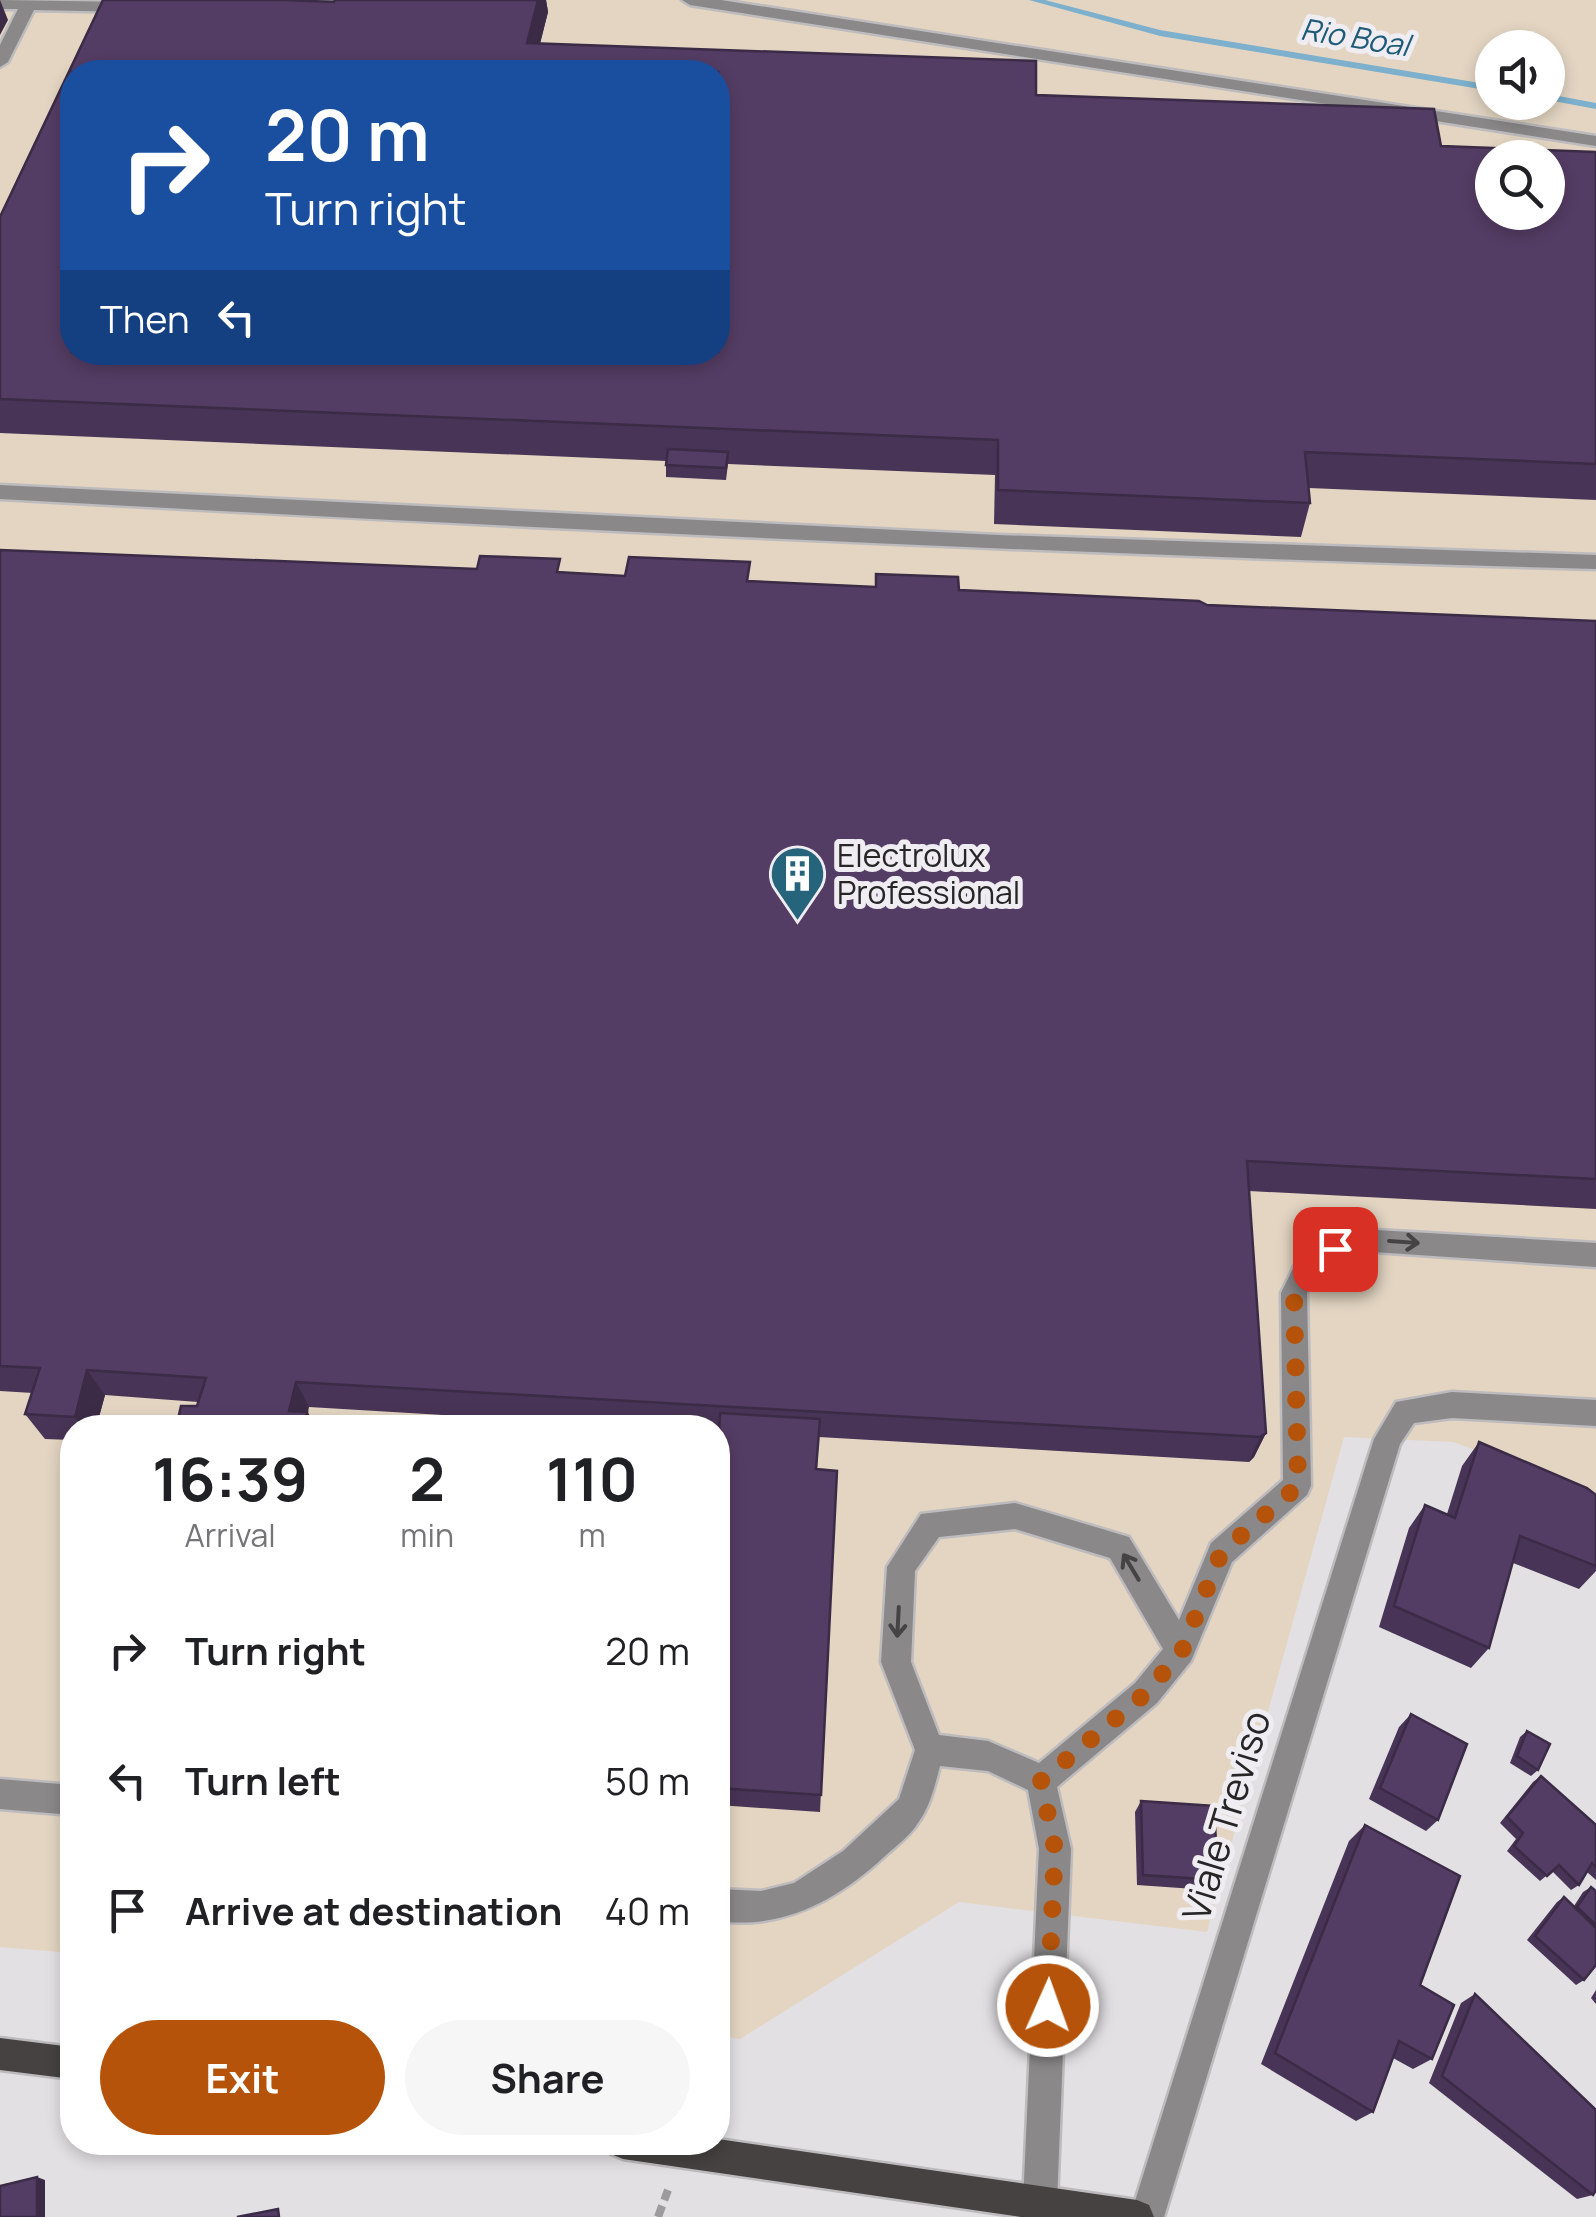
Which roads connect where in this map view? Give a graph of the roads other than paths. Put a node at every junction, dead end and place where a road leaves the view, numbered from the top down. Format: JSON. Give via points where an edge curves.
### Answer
{"nodes":[{"id":1,"x":334,"y":0,"type":"edge"},
{"id":2,"x":690,"y":0,"type":"edge"},
{"id":3,"x":0,"y":4,"type":"edge"},
{"id":4,"x":28,"y":5,"type":"junction"},
{"id":5,"x":276,"y":6,"type":"edge"},
{"id":6,"x":142,"y":8,"type":"edge"},
{"id":7,"x":0,"y":62,"type":"edge"},
{"id":8,"x":1596,"y":142,"type":"edge"},
{"id":9,"x":0,"y":492,"type":"edge"},
{"id":10,"x":1596,"y":562,"type":"edge"},
{"id":11,"x":1596,"y":1255,"type":"edge"},
{"id":12,"x":1596,"y":1413,"type":"edge"},
{"id":13,"x":1182,"y":1651,"type":"junction"},
{"id":14,"x":930,"y":1750,"type":"junction"},
{"id":15,"x":1041,"y":1781,"type":"junction"},
{"id":16,"x":0,"y":1794,"type":"edge"},
{"id":17,"x":60,"y":1799,"type":"edge"},
{"id":18,"x":730,"y":1908,"type":"edge"},
{"id":19,"x":0,"y":2054,"type":"edge"},
{"id":20,"x":60,"y":2062,"type":"edge"},
{"id":21,"x":712,"y":2155,"type":"edge"},
{"id":22,"x":1040,"y":2203,"type":"junction"},
{"id":23,"x":1137,"y":2217,"type":"edge"},
{"id":24,"x":1147,"y":2217,"type":"edge"}],
"edges":[{"from":1,"to":5,"type":"street"},
{"from":2,"to":8,"type":"street"},
{"from":3,"to":4,"type":"street"},
{"from":4,"to":6,"type":"street"},
{"from":4,"to":7,"type":"street"},
{"from":9,"to":10,"type":"street","via":[[614,526]]},
{"from":13,"to":11,"type":"street","one_way":true,"via":[[1221,1553],[1298,1486],[1294,1294],[1311,1258],[1360,1240]]},
{"from":12,"to":24,"type":"street","name":"Viale Treviso","via":[[1452,1405],[1406,1410],[1388,1439]]},
{"from":13,"to":14,"type":"street","one_way":true,"via":[[1119,1547],[1015,1516],[930,1524],[901,1567],[896,1662]]},
{"from":13,"to":15,"type":"street","via":[[1146,1693]]},
{"from":14,"to":15,"type":"street","via":[[1004,1758]]},
{"from":14,"to":18,"type":"street","via":[[907,1813],[839,1877],[776,1906]]},
{"from":15,"to":22,"type":"street","via":[[1055,1849]]},
{"from":16,"to":17,"type":"street"},
{"from":19,"to":20,"type":"main road"},
{"from":21,"to":22,"type":"main road"},
{"from":22,"to":23,"type":"main road"}]}
